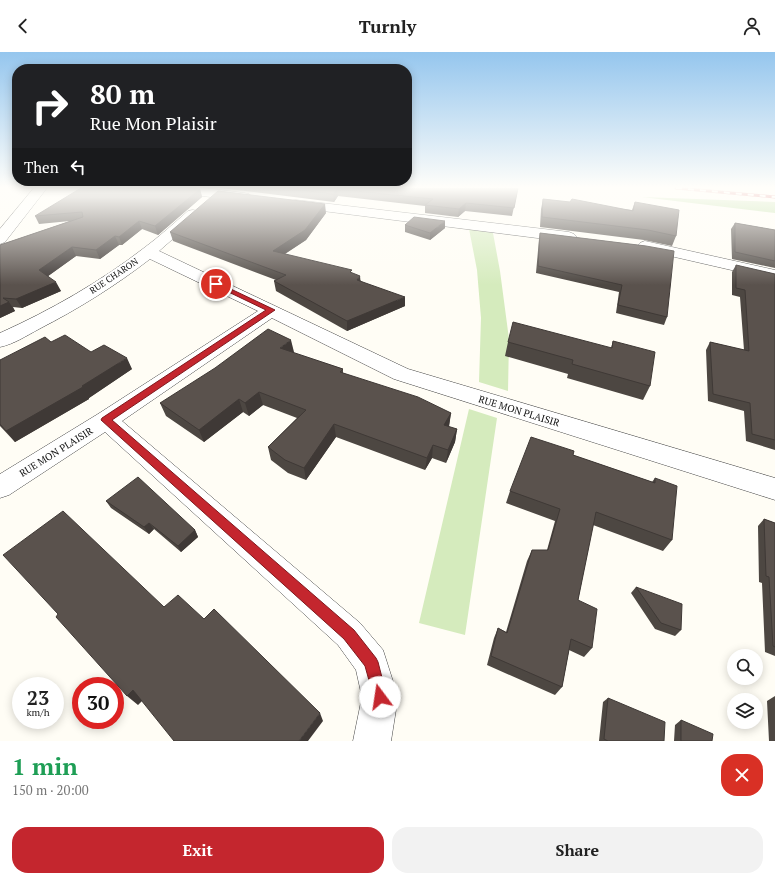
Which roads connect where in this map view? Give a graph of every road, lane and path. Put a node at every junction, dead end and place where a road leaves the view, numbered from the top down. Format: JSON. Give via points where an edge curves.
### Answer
{"nodes":[{"id":1,"x":16,"y":220,"type":"edge"},
{"id":2,"x":186,"y":220,"type":"edge"},
{"id":3,"x":432,"y":220,"type":"edge"},
{"id":4,"x":581,"y":238,"type":"edge"},
{"id":5,"x":0,"y":239,"type":"edge"},
{"id":6,"x":628,"y":244,"type":"edge"},
{"id":7,"x":148,"y":252,"type":"junction"},
{"id":8,"x":775,"y":275,"type":"edge"},
{"id":9,"x":271,"y":310,"type":"junction"},
{"id":10,"x":0,"y":341,"type":"edge"},
{"id":11,"x":106,"y":420,"type":"junction"},
{"id":12,"x":0,"y":487,"type":"edge"},
{"id":13,"x":775,"y":489,"type":"edge"},
{"id":14,"x":372,"y":741,"type":"edge"}],
"edges":[{"from":1,"to":5,"type":"street"},
{"from":2,"to":7,"type":"street","name":"RUE CHARON"},
{"from":3,"to":4,"type":"street"},
{"from":6,"to":8,"type":"street"},
{"from":7,"to":9,"type":"street","name":"RUE MON PLAISIR"},
{"from":7,"to":10,"type":"street","name":"RUE CHARON","via":[[94,290]]},
{"from":9,"to":11,"type":"street","name":"RUE MON PLAISIR"},
{"from":9,"to":13,"type":"street","name":"RUE MON PLAISIR","via":[[401,374]]},
{"from":11,"to":12,"type":"street","name":"RUE MON PLAISIR"},
{"from":11,"to":14,"type":"street","via":[[349,634],[371,662],[380,697]]}]}
